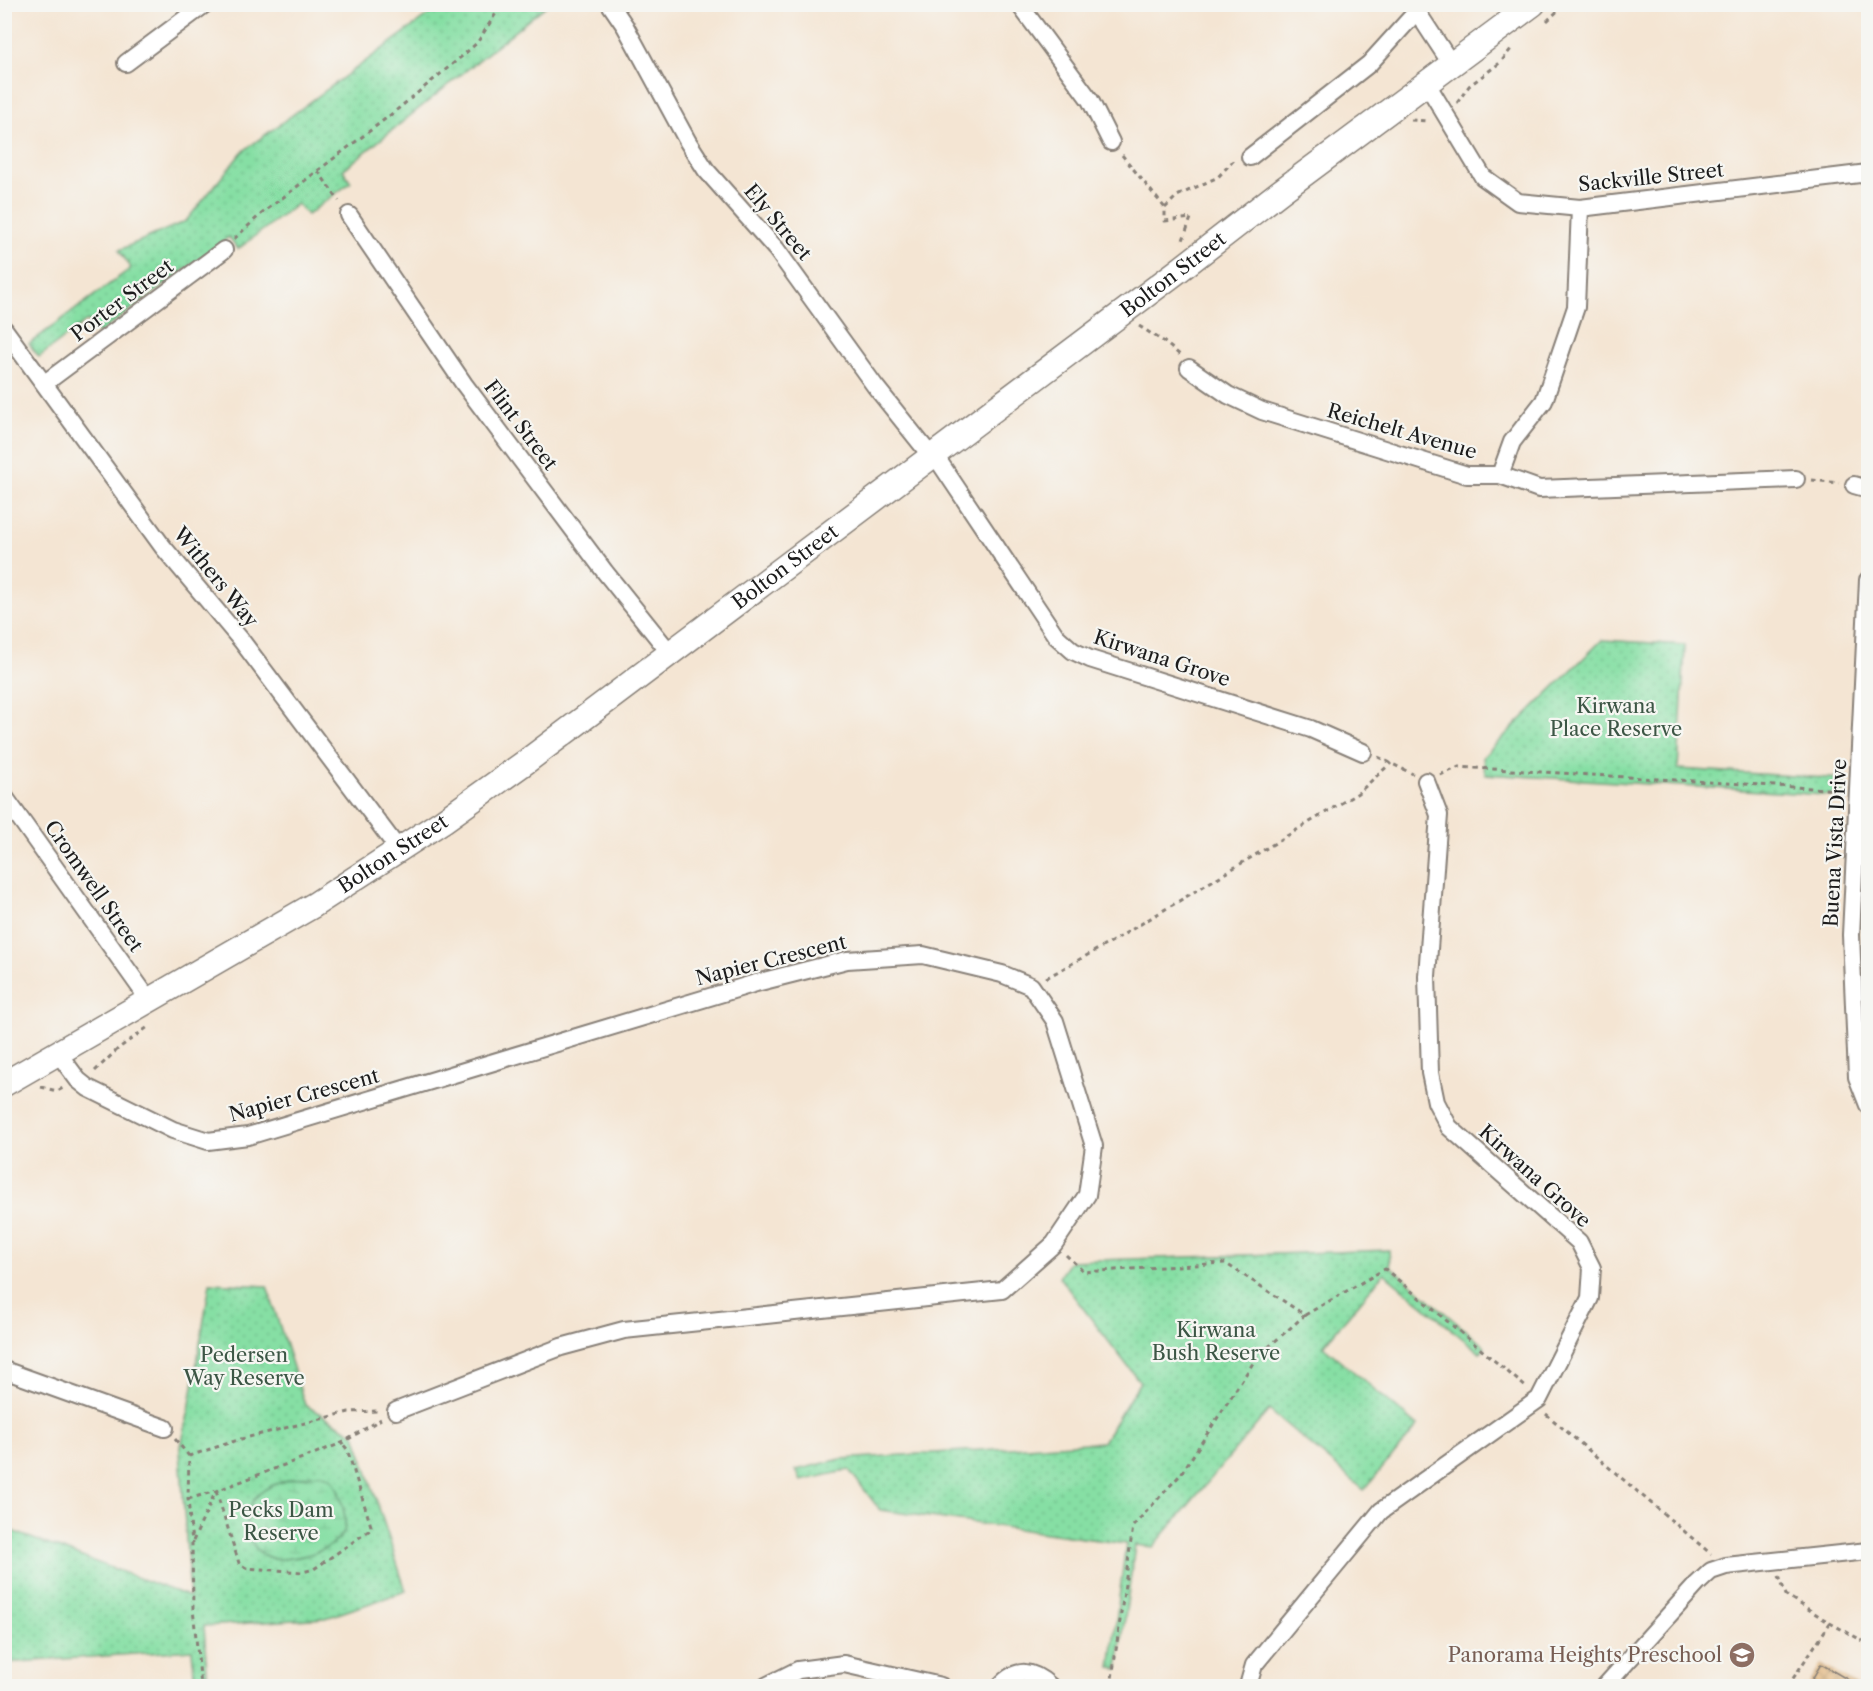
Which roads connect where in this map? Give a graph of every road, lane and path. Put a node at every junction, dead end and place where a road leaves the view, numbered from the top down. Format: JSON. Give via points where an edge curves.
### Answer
{"nodes":[{"id":1,"x":205,"y":4,"type":"edge"},
{"id":2,"x":502,"y":4,"type":"edge"},
{"id":3,"x":610,"y":4,"type":"edge"},
{"id":4,"x":1019,"y":4,"type":"edge"},
{"id":5,"x":1566,"y":4,"type":"edge"},
{"id":6,"x":1415,"y":8,"type":"edge"},
{"id":7,"x":1539,"y":14,"type":"edge"},
{"id":8,"x":1513,"y":46,"type":"dead end"},
{"id":9,"x":126,"y":63,"type":"dead end"},
{"id":10,"x":1452,"y":65,"type":"junction"},
{"id":11,"x":1427,"y":84,"type":"junction"},
{"id":12,"x":1445,"y":112,"type":"junction"},
{"id":13,"x":1407,"y":121,"type":"dead end"},
{"id":14,"x":1111,"y":142,"type":"joint"},
{"id":15,"x":1250,"y":157,"type":"joint"},
{"id":16,"x":318,"y":171,"type":"junction"},
{"id":17,"x":1869,"y":173,"type":"edge"},
{"id":18,"x":1165,"y":208,"type":"junction"},
{"id":19,"x":1580,"y":208,"type":"junction"},
{"id":20,"x":349,"y":215,"type":"joint"},
{"id":21,"x":224,"y":250,"type":"joint"},
{"id":22,"x":1178,"y":271,"type":"junction"},
{"id":23,"x":1121,"y":312,"type":"junction"},
{"id":24,"x":4,"y":329,"type":"edge"},
{"id":25,"x":1189,"y":368,"type":"joint"},
{"id":26,"x":45,"y":383,"type":"junction"},
{"id":27,"x":933,"y":455,"type":"junction"},
{"id":28,"x":1500,"y":475,"type":"junction"},
{"id":29,"x":1796,"y":479,"type":"joint"},
{"id":30,"x":1861,"y":487,"type":"edge"},
{"id":31,"x":1869,"y":580,"type":"edge"},
{"id":32,"x":670,"y":653,"type":"junction"},
{"id":33,"x":1363,"y":752,"type":"joint"},
{"id":34,"x":1391,"y":762,"type":"junction"},
{"id":35,"x":1426,"y":781,"type":"junction"},
{"id":36,"x":1858,"y":791,"type":"junction"},
{"id":37,"x":4,"y":796,"type":"edge"},
{"id":38,"x":399,"y":850,"type":"junction"},
{"id":39,"x":1031,"y":986,"type":"junction"},
{"id":40,"x":149,"y":1000,"type":"junction"},
{"id":41,"x":58,"y":1053,"type":"junction"},
{"id":42,"x":4,"y":1084,"type":"edge"},
{"id":43,"x":1869,"y":1104,"type":"edge"},
{"id":44,"x":1054,"y":1244,"type":"junction"},
{"id":45,"x":1305,"y":1315,"type":"junction"},
{"id":46,"x":4,"y":1370,"type":"edge"},
{"id":47,"x":1539,"y":1399,"type":"junction"},
{"id":48,"x":396,"y":1411,"type":"junction"},
{"id":49,"x":165,"y":1428,"type":"joint"},
{"id":50,"x":342,"y":1443,"type":"junction"},
{"id":51,"x":189,"y":1456,"type":"junction"},
{"id":52,"x":216,"y":1491,"type":"junction"},
{"id":53,"x":188,"y":1499,"type":"junction"},
{"id":54,"x":192,"y":1543,"type":"junction"},
{"id":55,"x":1869,"y":1551,"type":"edge"},
{"id":56,"x":1726,"y":1566,"type":"junction"},
{"id":57,"x":1778,"y":1571,"type":"dead end"},
{"id":58,"x":1830,"y":1623,"type":"junction"},
{"id":59,"x":1863,"y":1641,"type":"dead end"},
{"id":60,"x":201,"y":1686,"type":"edge"},
{"id":61,"x":766,"y":1686,"type":"edge"},
{"id":62,"x":941,"y":1686,"type":"edge"},
{"id":63,"x":1000,"y":1686,"type":"edge"},
{"id":64,"x":1050,"y":1686,"type":"edge"},
{"id":65,"x":1111,"y":1686,"type":"edge"},
{"id":66,"x":1248,"y":1686,"type":"edge"},
{"id":67,"x":1605,"y":1686,"type":"edge"},
{"id":68,"x":1788,"y":1686,"type":"edge"}],
"edges":[{"from":1,"to":9,"type":"street"},
{"from":2,"to":16,"type":"path","via":[[477,43]]},
{"from":3,"to":27,"type":"street","name":"Ely Street","via":[[706,170],[776,249],[876,386]]},
{"from":4,"to":14,"type":"street","via":[[1090,100]]},
{"from":5,"to":7,"type":"path"},
{"from":6,"to":10,"type":"street"},
{"from":6,"to":15,"type":"street","via":[[1369,64]]},
{"from":7,"to":10,"type":"main road","name":"Bolton Street"},
{"from":8,"to":12,"type":"path","via":[[1501,62],[1469,86]]},
{"from":10,"to":11,"type":"main road","name":"Bolton Street"},
{"from":11,"to":12,"type":"street","name":"Sackville Street"},
{"from":11,"to":22,"type":"main road","name":"Bolton Street"},
{"from":12,"to":13,"type":"path","via":[[1430,121]]},
{"from":12,"to":19,"type":"street","name":"Sackville Street","via":[[1484,177],[1518,202]]},
{"from":14,"to":18,"type":"path"},
{"from":15,"to":18,"type":"path","via":[[1238,155],[1218,177],[1177,196]]},
{"from":16,"to":20,"type":"path"},
{"from":16,"to":21,"type":"path","via":[[250,223]]},
{"from":17,"to":19,"type":"street","name":"Sackville Street"},
{"from":18,"to":22,"type":"path","via":[[1165,221],[1191,218],[1181,245]]},
{"from":19,"to":28,"type":"street","via":[[1576,307],[1544,401],[1512,442]]},
{"from":20,"to":32,"type":"street","name":"Flint Street","via":[[464,384]]},
{"from":21,"to":26,"type":"street","name":"Porter Street"},
{"from":22,"to":23,"type":"main road","name":"Bolton Street"},
{"from":23,"to":25,"type":"path","via":[[1163,341],[1186,360]]},
{"from":23,"to":27,"type":"main road","name":"Bolton Street"},
{"from":24,"to":26,"type":"street","name":"Withers Way"},
{"from":25,"to":28,"type":"street","name":"Reichelt Avenue","via":[[1228,395],[1262,411],[1467,475]]},
{"from":26,"to":38,"type":"street","name":"Withers Way","via":[[163,547],[241,640]]},
{"from":27,"to":32,"type":"main road","name":"Bolton Street"},
{"from":27,"to":33,"type":"street","name":"Kirwana Grove","via":[[1056,636],[1073,651],[1311,729]]},
{"from":28,"to":29,"type":"street","name":"Reichelt Avenue","via":[[1539,489]]},
{"from":29,"to":30,"type":"path"},
{"from":31,"to":36,"type":"street","name":"Buena Vista Drive"},
{"from":32,"to":38,"type":"main road","name":"Bolton Street","via":[[527,761]]},
{"from":33,"to":34,"type":"path"},
{"from":34,"to":35,"type":"path"},
{"from":34,"to":39,"type":"path","via":[[1358,793]]},
{"from":35,"to":36,"type":"path","via":[[1459,767]]},
{"from":35,"to":47,"type":"street","name":"Kirwana Grove","via":[[1439,815],[1426,976],[1430,1072],[1436,1102],[1449,1127],[1579,1242],[1592,1268],[1590,1298]]},
{"from":36,"to":43,"type":"street","name":"Buena Vista Drive","via":[[1851,935],[1857,1077]]},
{"from":37,"to":40,"type":"street","name":"Cromwell Street"},
{"from":38,"to":40,"type":"main road","name":"Bolton Street","via":[[314,905]]},
{"from":39,"to":41,"type":"street","name":"Napier Crescent","via":[[1002,974],[923,955],[847,960],[756,983],[248,1136],[208,1141],[173,1130],[88,1088]]},
{"from":39,"to":44,"type":"street","via":[[1055,1021],[1094,1146],[1087,1195]]},
{"from":40,"to":41,"type":"main road","name":"Bolton Street"},
{"from":41,"to":42,"type":"main road","name":"Bolton Street"},
{"from":44,"to":45,"type":"path","via":[[1084,1272],[1225,1263]]},
{"from":44,"to":48,"type":"street","via":[[1002,1290],[624,1330],[561,1347]]},
{"from":45,"to":47,"type":"path","via":[[1385,1269]]},
{"from":45,"to":65,"type":"path","via":[[1257,1357],[1181,1474],[1133,1526]]},
{"from":46,"to":49,"type":"street"},
{"from":47,"to":56,"type":"path","via":[[1546,1414]]},
{"from":47,"to":66,"type":"street","name":"Kirwana Grove","via":[[1381,1510],[1254,1665]]},
{"from":48,"to":50,"type":"path"},
{"from":48,"to":51,"type":"path","via":[[349,1412]]},
{"from":49,"to":51,"type":"path"},
{"from":50,"to":52,"type":"path"},
{"from":50,"to":52,"type":"path","via":[[371,1526],[314,1569],[303,1572],[242,1566]]},
{"from":51,"to":53,"type":"path"},
{"from":52,"to":53,"type":"path"},
{"from":52,"to":54,"type":"path"},
{"from":53,"to":54,"type":"path"},
{"from":54,"to":60,"type":"path","via":[[193,1609]]},
{"from":55,"to":56,"type":"street"},
{"from":56,"to":67,"type":"street","via":[[1711,1571],[1697,1584]]},
{"from":57,"to":58,"type":"path","via":[[1786,1595]]},
{"from":58,"to":59,"type":"path"},
{"from":58,"to":68,"type":"path"},
{"from":61,"to":62,"type":"street","via":[[798,1670],[844,1664]]},
{"from":63,"to":64,"type":"street","via":[[1011,1675],[1025,1672],[1040,1676]]}]}
